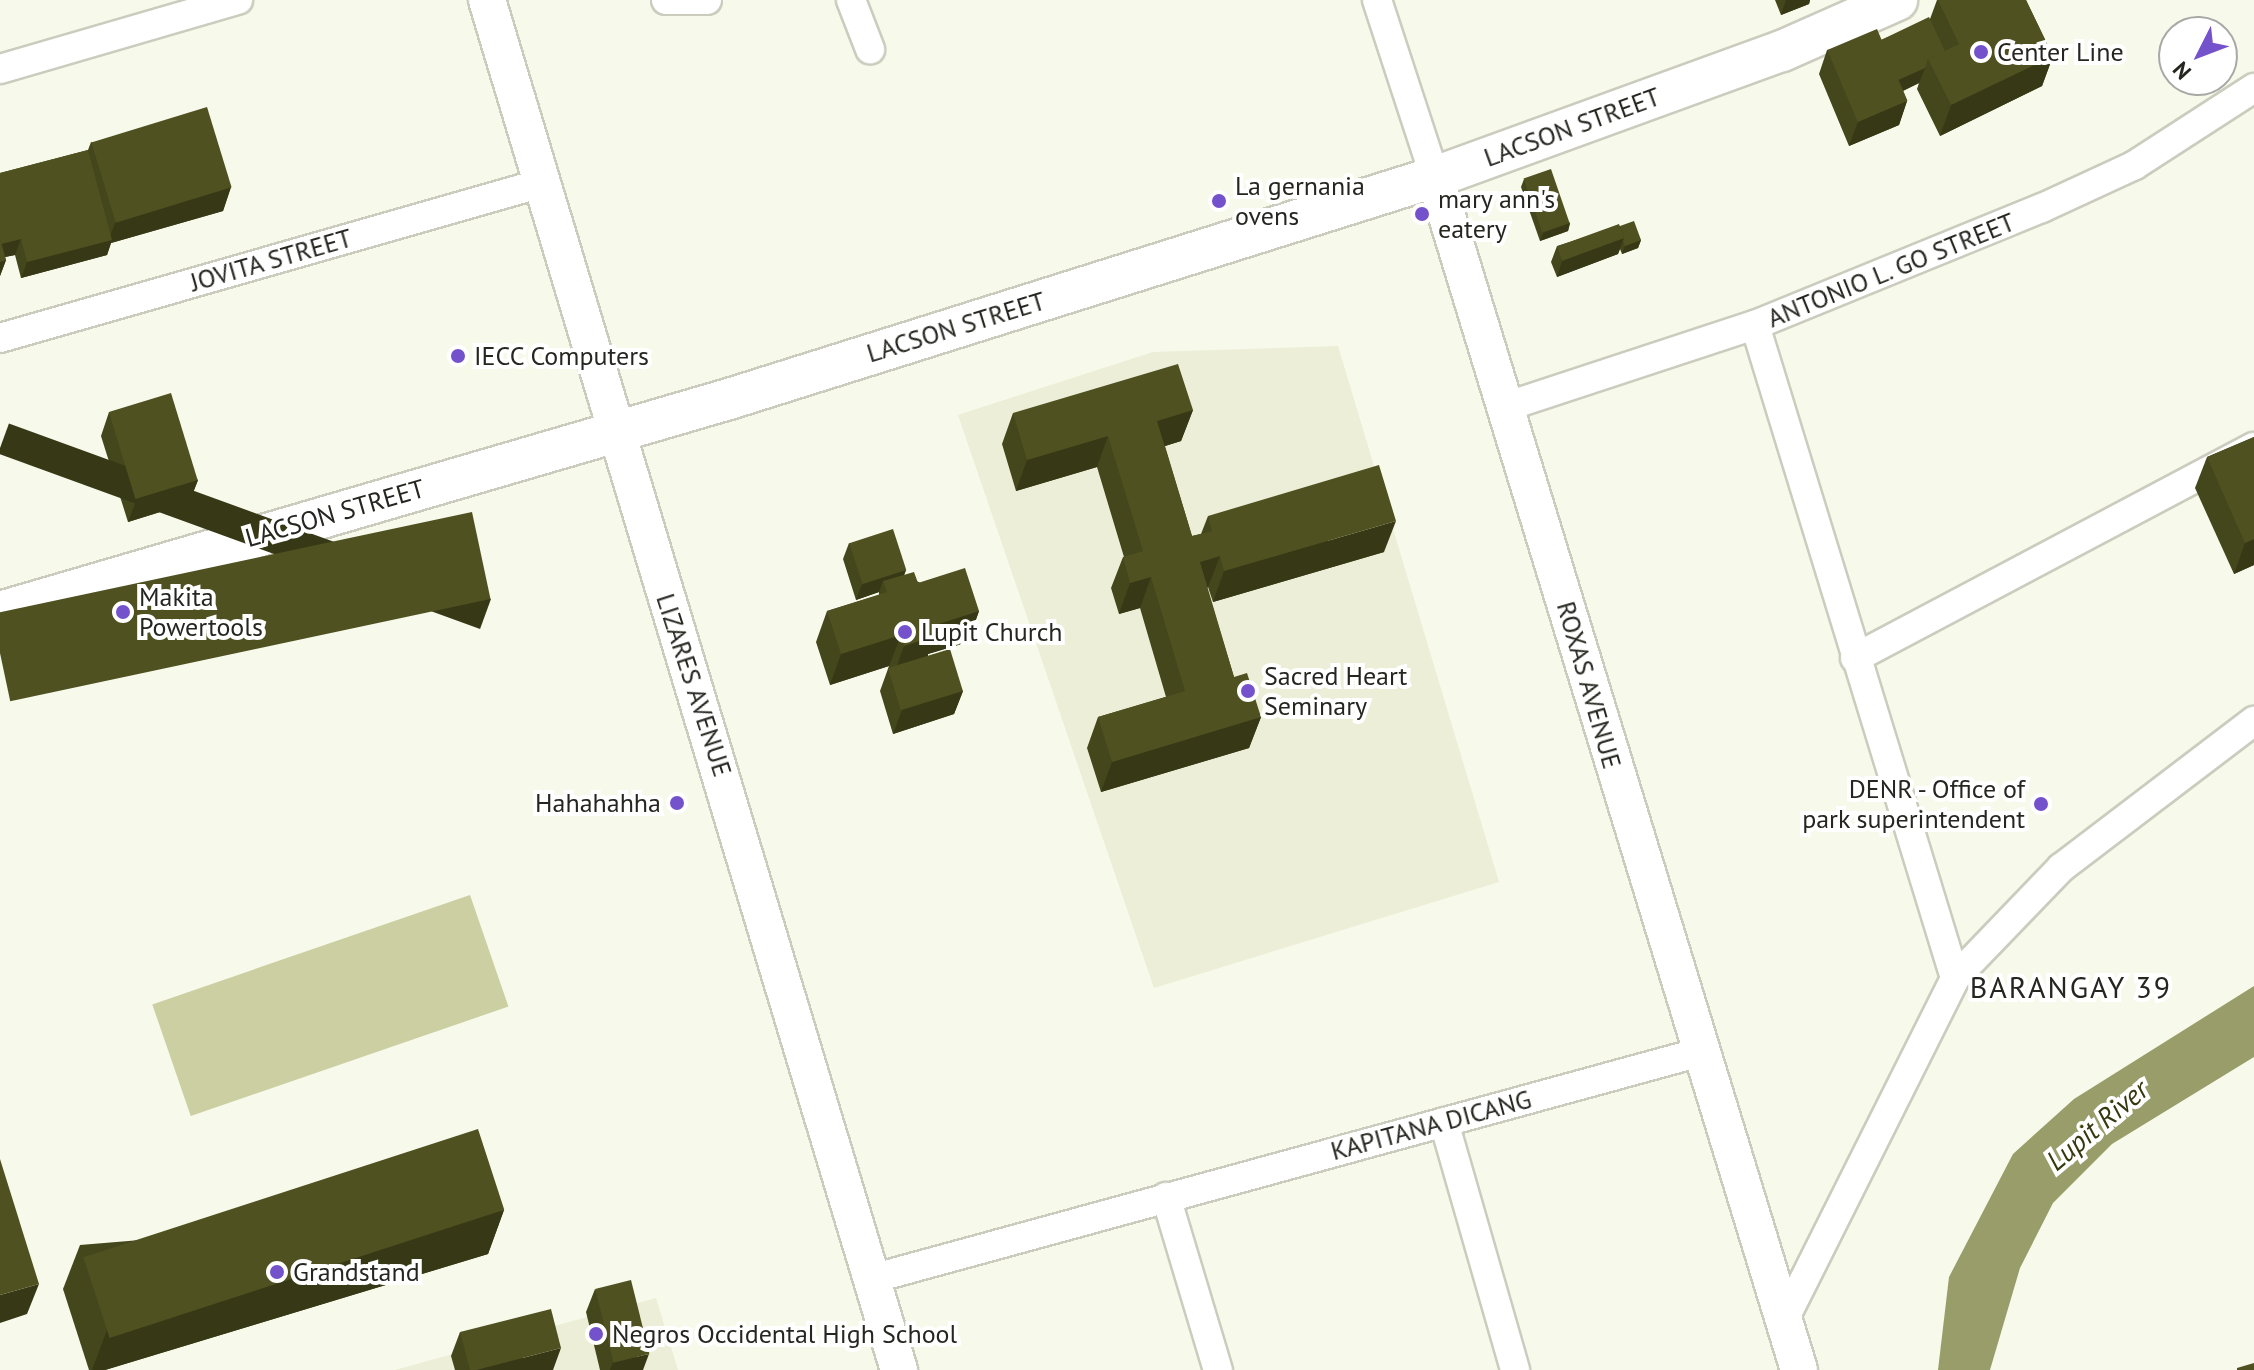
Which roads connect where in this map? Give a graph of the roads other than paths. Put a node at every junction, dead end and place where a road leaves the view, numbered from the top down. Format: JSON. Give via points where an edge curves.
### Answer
{"nodes":[{"id":1,"x":238,"y":0,"type":"edge"},
{"id":2,"x":487,"y":0,"type":"edge"},
{"id":3,"x":666,"y":0,"type":"edge"},
{"id":4,"x":707,"y":0,"type":"edge"},
{"id":5,"x":851,"y":0,"type":"edge"},
{"id":6,"x":1377,"y":0,"type":"edge"},
{"id":7,"x":1897,"y":0,"type":"edge"},
{"id":8,"x":191,"y":7,"type":"edge"},
{"id":9,"x":870,"y":49,"type":"dead end"},
{"id":10,"x":0,"y":69,"type":"edge"},
{"id":11,"x":2254,"y":88,"type":"edge"},
{"id":12,"x":1435,"y":177,"type":"junction"},
{"id":13,"x":542,"y":183,"type":"junction"},
{"id":14,"x":1755,"y":325,"type":"junction"},
{"id":15,"x":0,"y":338,"type":"edge"},
{"id":16,"x":1508,"y":406,"type":"junction"},
{"id":17,"x":617,"y":430,"type":"junction"},
{"id":18,"x":2254,"y":447,"type":"edge"},
{"id":19,"x":0,"y":612,"type":"edge"},
{"id":20,"x":1855,"y":658,"type":"junction"},
{"id":21,"x":2254,"y":721,"type":"edge"},
{"id":22,"x":1955,"y":978,"type":"junction"},
{"id":23,"x":1697,"y":1053,"type":"junction"},
{"id":24,"x":1444,"y":1122,"type":"junction"},
{"id":25,"x":1166,"y":1197,"type":"junction"},
{"id":26,"x":875,"y":1278,"type":"junction"},
{"id":27,"x":1785,"y":1318,"type":"junction"},
{"id":28,"x":899,"y":1370,"type":"edge"},
{"id":29,"x":1218,"y":1370,"type":"edge"},
{"id":30,"x":1515,"y":1370,"type":"edge"},
{"id":31,"x":1799,"y":1370,"type":"edge"}],
"edges":[{"from":1,"to":8,"type":"street"},
{"from":2,"to":13,"type":"street","name":"LIZARES AVENUE"},
{"from":3,"to":4,"type":"street"},
{"from":5,"to":9,"type":"street"},
{"from":6,"to":12,"type":"street","name":"ROXAS AVENUE"},
{"from":7,"to":12,"type":"main road","name":"LACSON STREET","via":[[1782,51]]},
{"from":8,"to":10,"type":"street"},
{"from":11,"to":14,"type":"street","name":"ANTONIO L. GO STREET","via":[[2088,189]]},
{"from":12,"to":16,"type":"street","name":"ROXAS AVENUE"},
{"from":12,"to":17,"type":"main road","name":"LACSON STREET"},
{"from":13,"to":15,"type":"street","name":"JOVITA STREET"},
{"from":13,"to":17,"type":"street","name":"LIZARES AVENUE"},
{"from":14,"to":16,"type":"street","name":"ANTONIO L. GO STREET"},
{"from":14,"to":20,"type":"street"},
{"from":16,"to":23,"type":"street","name":"ROXAS AVENUE"},
{"from":17,"to":19,"type":"main road","name":"LACSON STREET"},
{"from":17,"to":26,"type":"street","name":"LIZARES AVENUE"},
{"from":18,"to":20,"type":"street"},
{"from":20,"to":22,"type":"street"},
{"from":21,"to":22,"type":"street","via":[[2061,868]]},
{"from":22,"to":27,"type":"street"},
{"from":23,"to":24,"type":"street","name":"KAPITANA DICANG"},
{"from":23,"to":27,"type":"street","name":"ROXAS AVENUE"},
{"from":24,"to":25,"type":"street","name":"KAPITANA DICANG"},
{"from":24,"to":30,"type":"street"},
{"from":25,"to":26,"type":"street","name":"KAPITANA DICANG"},
{"from":25,"to":29,"type":"street"},
{"from":26,"to":28,"type":"street","name":"LIZARES AVENUE"},
{"from":27,"to":31,"type":"street","name":"ROXAS AVENUE"}]}
